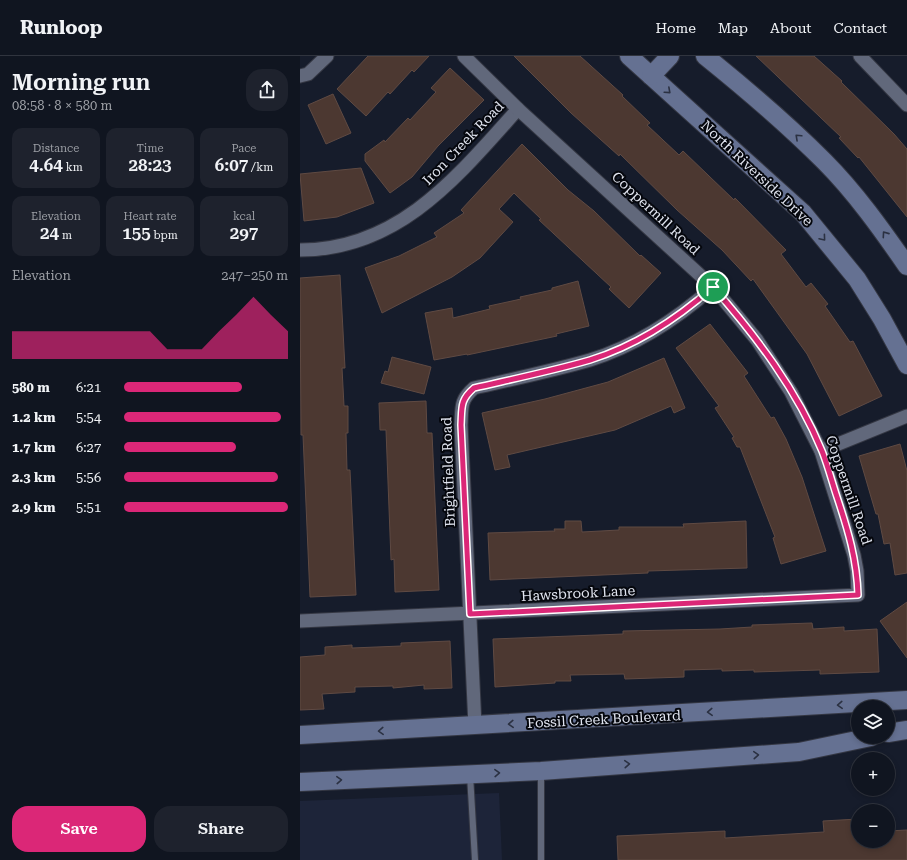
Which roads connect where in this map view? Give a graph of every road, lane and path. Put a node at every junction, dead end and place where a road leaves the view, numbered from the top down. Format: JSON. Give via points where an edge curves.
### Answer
{"nodes":[{"id":1,"x":327,"y":56,"type":"edge"},
{"id":2,"x":464,"y":56,"type":"edge"},
{"id":3,"x":629,"y":56,"type":"edge"},
{"id":4,"x":670,"y":56,"type":"edge"},
{"id":5,"x":705,"y":56,"type":"edge"},
{"id":6,"x":860,"y":56,"type":"edge"},
{"id":7,"x":300,"y":76,"type":"edge"},
{"id":8,"x":651,"y":76,"type":"junction"},
{"id":9,"x":907,"y":105,"type":"edge"},
{"id":10,"x":518,"y":109,"type":"junction"},
{"id":11,"x":300,"y":250,"type":"edge"},
{"id":12,"x":907,"y":266,"type":"edge"},
{"id":13,"x":713,"y":287,"type":"junction"},
{"id":14,"x":907,"y":365,"type":"edge"},
{"id":15,"x":907,"y":416,"type":"edge"},
{"id":16,"x":821,"y":451,"type":"junction"},
{"id":17,"x":858,"y":595,"type":"joint"},
{"id":18,"x":470,"y":614,"type":"junction"},
{"id":19,"x":300,"y":621,"type":"edge"},
{"id":20,"x":907,"y":700,"type":"edge"},
{"id":21,"x":475,"y":726,"type":"junction"},
{"id":22,"x":907,"y":730,"type":"edge"},
{"id":23,"x":895,"y":732,"type":"edge"},
{"id":24,"x":300,"y":735,"type":"edge"},
{"id":25,"x":851,"y":741,"type":"edge"},
{"id":26,"x":541,"y":771,"type":"junction"},
{"id":27,"x":470,"y":774,"type":"junction"},
{"id":28,"x":300,"y":782,"type":"edge"},
{"id":29,"x":475,"y":860,"type":"edge"},
{"id":30,"x":541,"y":860,"type":"edge"}],
"edges":[{"from":1,"to":7,"type":"street","via":[[308,74]]},
{"from":2,"to":10,"type":"street","name":"Coppermill Road"},
{"from":3,"to":8,"type":"main road","name":"North Riverside Drive"},
{"from":4,"to":8,"type":"main road"},
{"from":12,"to":5,"type":"main road","one_way":true,"via":[[879,226],[825,162]]},
{"from":6,"to":9,"type":"street"},
{"from":8,"to":14,"type":"main road","name":"North Riverside Drive","one_way":true,"via":[[803,213],[857,278]]},
{"from":10,"to":11,"type":"street","name":"Iron Creek Road","via":[[464,170],[422,207],[362,239],[323,249]]},
{"from":10,"to":13,"type":"street","name":"Coppermill Road"},
{"from":13,"to":16,"type":"street","name":"Coppermill Road","via":[[736,313],[777,369]]},
{"from":13,"to":18,"type":"street","name":"Brightfield Road","via":[[666,323],[615,350],[590,360],[474,388],[466,395],[462,404],[461,425]]},
{"from":15,"to":16,"type":"street"},
{"from":16,"to":17,"type":"street","name":"Coppermill Road","via":[[854,555]]},
{"from":17,"to":18,"type":"street","name":"Hawsbrook Lane"},
{"from":18,"to":19,"type":"street","name":"Hawsbrook Lane"},
{"from":18,"to":21,"type":"street","name":"Brightfield Road"},
{"from":20,"to":21,"type":"main road","name":"Fossil Creek Boulevard","one_way":true},
{"from":21,"to":24,"type":"main road","name":"Fossil Creek Boulevard","one_way":true},
{"from":22,"to":23,"type":"main road"},
{"from":26,"to":25,"type":"main road","one_way":true,"via":[[799,752]]},
{"from":27,"to":26,"type":"main road","one_way":true},
{"from":26,"to":30,"type":"lane"},
{"from":28,"to":27,"type":"main road","one_way":true},
{"from":27,"to":29,"type":"lane"}]}
